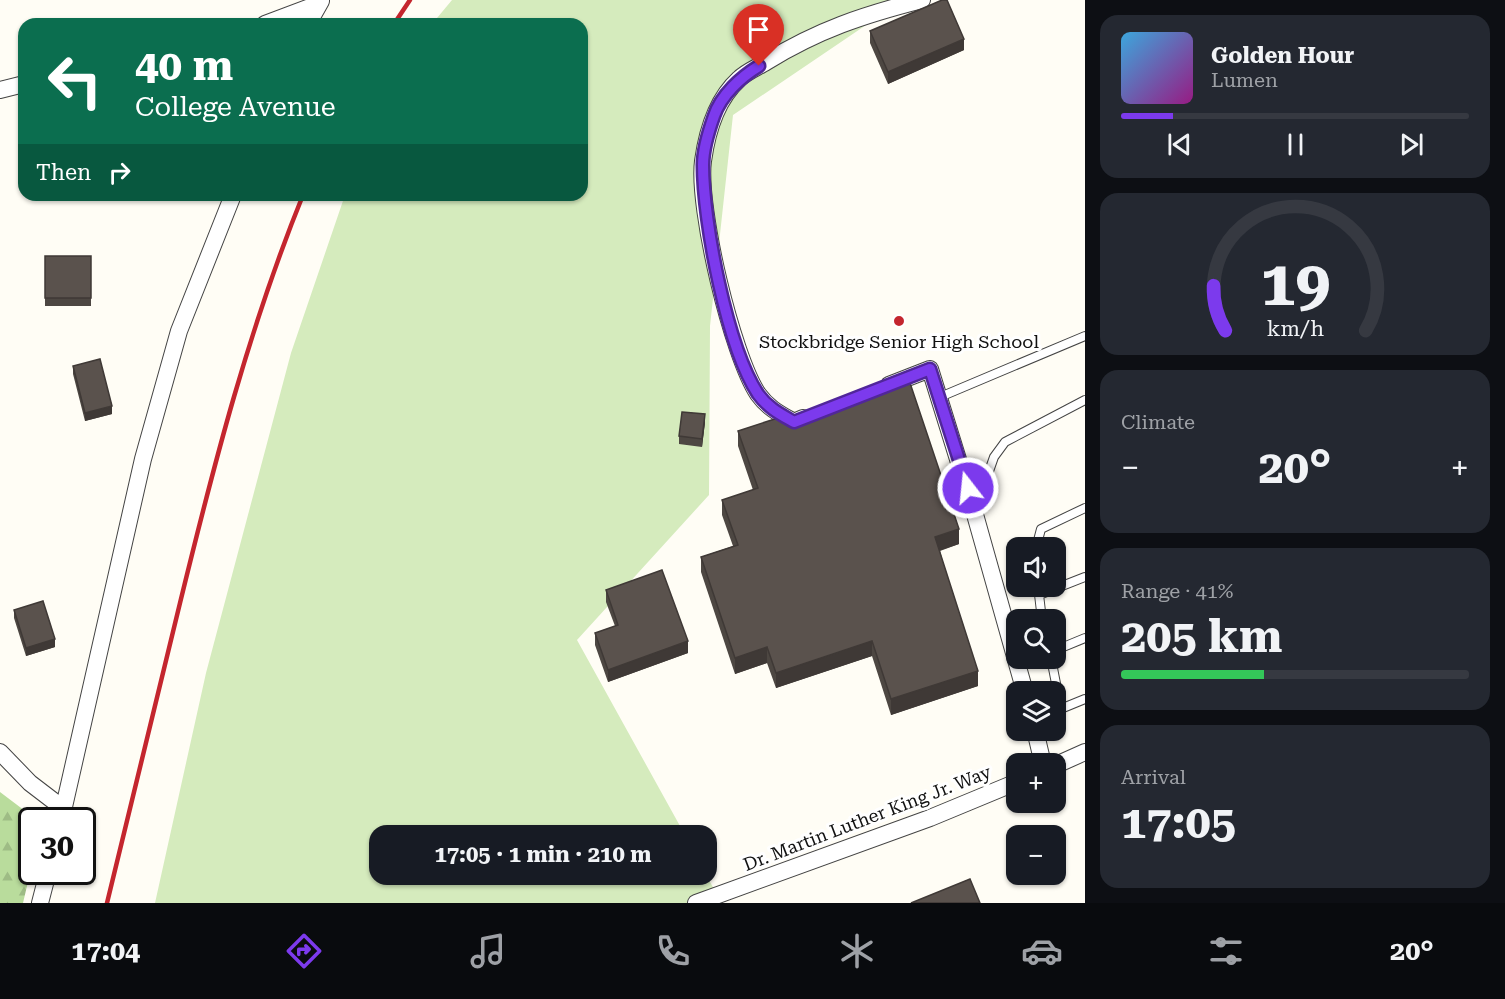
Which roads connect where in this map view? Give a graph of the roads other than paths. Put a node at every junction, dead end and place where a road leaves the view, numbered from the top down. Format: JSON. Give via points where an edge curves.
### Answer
{"nodes":[{"id":1,"x":922,"y":0,"type":"edge"},
{"id":2,"x":318,"y":1,"type":"edge"},
{"id":3,"x":279,"y":18,"type":"edge"},
{"id":4,"x":311,"y":18,"type":"edge"},
{"id":5,"x":18,"y":86,"type":"edge"},
{"id":6,"x":0,"y":90,"type":"edge"},
{"id":7,"x":230,"y":201,"type":"edge"},
{"id":8,"x":1085,"y":336,"type":"edge"},
{"id":9,"x":869,"y":393,"type":"edge"},
{"id":10,"x":940,"y":397,"type":"junction"},
{"id":11,"x":1085,"y":400,"type":"edge"},
{"id":12,"x":818,"y":413,"type":"edge"},
{"id":13,"x":1085,"y":508,"type":"edge"},
{"id":14,"x":974,"y":512,"type":"junction"},
{"id":15,"x":1039,"y":537,"type":"edge"},
{"id":16,"x":1085,"y":577,"type":"edge"},
{"id":17,"x":1066,"y":583,"type":"edge"},
{"id":18,"x":1085,"y":638,"type":"edge"},
{"id":19,"x":1066,"y":646,"type":"edge"},
{"id":20,"x":1022,"y":681,"type":"edge"},
{"id":21,"x":1085,"y":699,"type":"edge"},
{"id":22,"x":1066,"y":707,"type":"edge"},
{"id":23,"x":0,"y":752,"type":"edge"},
{"id":24,"x":1085,"y":752,"type":"edge"},
{"id":25,"x":1066,"y":761,"type":"edge"},
{"id":26,"x":1006,"y":787,"type":"edge"},
{"id":27,"x":55,"y":807,"type":"edge"},
{"id":28,"x":65,"y":807,"type":"edge"},
{"id":29,"x":45,"y":885,"type":"edge"},
{"id":30,"x":40,"y":903,"type":"edge"},
{"id":31,"x":696,"y":903,"type":"edge"}],
"edges":[{"from":1,"to":12,"type":"street","via":[[860,16],[799,42],[739,79],[714,114],[703,162],[706,216],[725,308],[742,357],[758,393],[773,411],[794,422]]},
{"from":2,"to":3,"type":"street"},
{"from":2,"to":4,"type":"street"},
{"from":5,"to":6,"type":"street"},
{"from":7,"to":28,"type":"street","via":[[179,331],[143,459]]},
{"from":8,"to":10,"type":"lane"},
{"from":9,"to":10,"type":"street","via":[[930,369]]},
{"from":10,"to":14,"type":"street"},
{"from":11,"to":14,"type":"lane","via":[[1005,442],[994,457]]},
{"from":13,"to":15,"type":"lane","via":[[1041,529]]},
{"from":14,"to":20,"type":"street"},
{"from":16,"to":17,"type":"lane"},
{"from":18,"to":19,"type":"lane"},
{"from":21,"to":22,"type":"lane"},
{"from":23,"to":27,"type":"street"},
{"from":24,"to":25,"type":"street"},
{"from":26,"to":31,"type":"street","name":"Dr. Martin Luther King Jr. Way"},
{"from":29,"to":30,"type":"street"}]}
